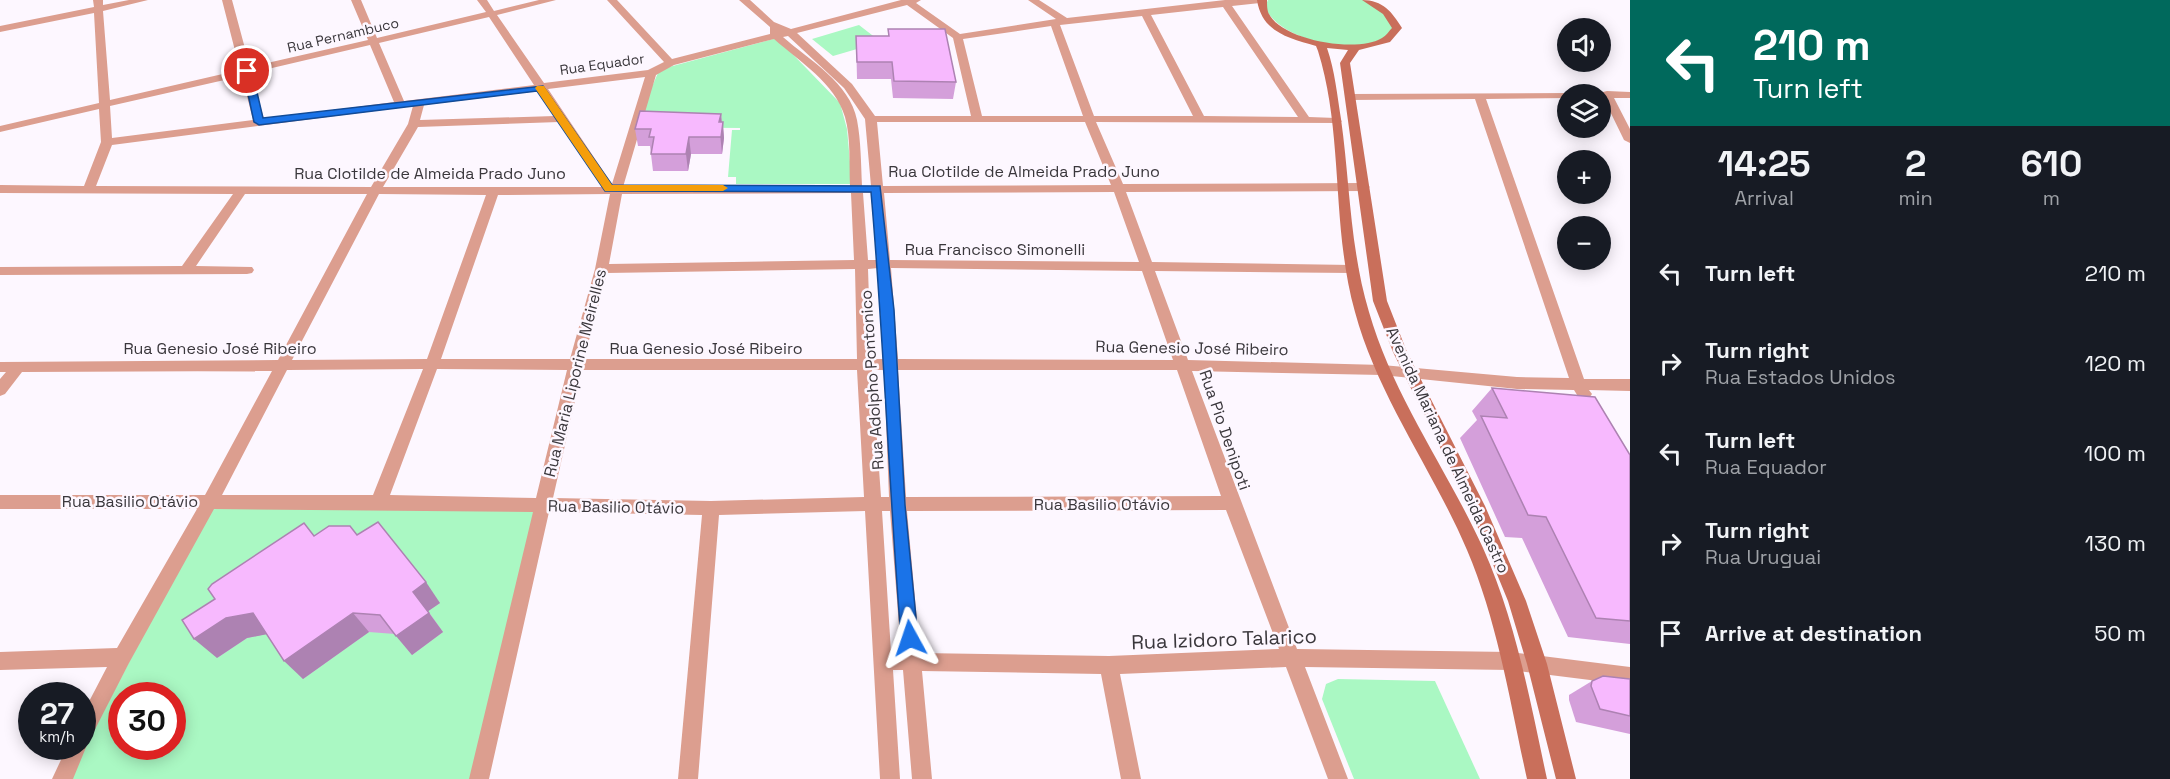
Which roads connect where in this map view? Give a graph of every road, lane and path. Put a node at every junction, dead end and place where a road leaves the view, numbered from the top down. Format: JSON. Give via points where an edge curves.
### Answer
{"nodes":[{"id":1,"x":143,"y":0,"type":"edge"},
{"id":2,"x":227,"y":0,"type":"edge"},
{"id":3,"x":356,"y":0,"type":"edge"},
{"id":4,"x":482,"y":0,"type":"edge"},
{"id":5,"x":551,"y":0,"type":"edge"},
{"id":6,"x":612,"y":0,"type":"edge"},
{"id":7,"x":744,"y":0,"type":"edge"},
{"id":8,"x":1033,"y":0,"type":"edge"},
{"id":9,"x":1169,"y":0,"type":"edge"},
{"id":10,"x":1261,"y":0,"type":"edge"},
{"id":11,"x":1367,"y":0,"type":"edge"},
{"id":12,"x":910,"y":1,"type":"edge"},
{"id":13,"x":1225,"y":3,"type":"junction"},
{"id":14,"x":98,"y":4,"type":"edge"},
{"id":15,"x":1181,"y":7,"type":"junction"},
{"id":16,"x":491,"y":14,"type":"junction"},
{"id":17,"x":1146,"y":14,"type":"junction"},
{"id":18,"x":1060,"y":23,"type":"junction"},
{"id":19,"x":0,"y":29,"type":"edge"},
{"id":20,"x":779,"y":31,"type":"junction"},
{"id":21,"x":958,"y":37,"type":"junction"},
{"id":22,"x":374,"y":42,"type":"junction"},
{"id":23,"x":1320,"y":45,"type":"junction"},
{"id":24,"x":1355,"y":48,"type":"junction"},
{"id":25,"x":670,"y":63,"type":"junction"},
{"id":26,"x":247,"y":71,"type":"junction"},
{"id":27,"x":651,"y":73,"type":"junction"},
{"id":28,"x":540,"y":88,"type":"junction"},
{"id":29,"x":1611,"y":94,"type":"edge"},
{"id":30,"x":1557,"y":95,"type":"edge"},
{"id":31,"x":1630,"y":95,"type":"edge"},
{"id":32,"x":1350,"y":97,"type":"junction"},
{"id":33,"x":1480,"y":97,"type":"junction"},
{"id":34,"x":104,"y":104,"type":"junction"},
{"id":35,"x":400,"y":104,"type":"junction"},
{"id":36,"x":419,"y":104,"type":"junction"},
{"id":37,"x":1611,"y":108,"type":"edge"},
{"id":38,"x":562,"y":119,"type":"junction"},
{"id":39,"x":977,"y":119,"type":"junction"},
{"id":40,"x":1200,"y":119,"type":"junction"},
{"id":41,"x":871,"y":120,"type":"junction"},
{"id":42,"x":1090,"y":121,"type":"junction"},
{"id":43,"x":1306,"y":121,"type":"junction"},
{"id":44,"x":259,"y":122,"type":"junction"},
{"id":45,"x":1336,"y":122,"type":"junction"},
{"id":46,"x":414,"y":124,"type":"junction"},
{"id":47,"x":0,"y":129,"type":"edge"},
{"id":48,"x":1630,"y":140,"type":"edge"},
{"id":49,"x":107,"y":142,"type":"junction"},
{"id":50,"x":1118,"y":187,"type":"junction"},
{"id":51,"x":1364,"y":187,"type":"junction"},
{"id":52,"x":613,"y":188,"type":"junction"},
{"id":53,"x":857,"y":188,"type":"junction"},
{"id":54,"x":1342,"y":188,"type":"junction"},
{"id":55,"x":0,"y":189,"type":"edge"},
{"id":56,"x":89,"y":189,"type":"junction"},
{"id":57,"x":242,"y":189,"type":"junction"},
{"id":58,"x":876,"y":189,"type":"junction"},
{"id":59,"x":375,"y":190,"type":"junction"},
{"id":60,"x":493,"y":190,"type":"junction"},
{"id":61,"x":882,"y":264,"type":"junction"},
{"id":62,"x":860,"y":265,"type":"junction"},
{"id":63,"x":1146,"y":266,"type":"junction"},
{"id":64,"x":602,"y":269,"type":"junction"},
{"id":65,"x":1352,"y":269,"type":"junction"},
{"id":66,"x":186,"y":270,"type":"junction"},
{"id":67,"x":247,"y":270,"type":"dead end"},
{"id":68,"x":0,"y":271,"type":"edge"},
{"id":69,"x":864,"y":310,"type":"junction"},
{"id":70,"x":888,"y":310,"type":"junction"},
{"id":71,"x":432,"y":364,"type":"junction"},
{"id":72,"x":282,"y":365,"type":"junction"},
{"id":73,"x":1184,"y":365,"type":"junction"},
{"id":74,"x":575,"y":366,"type":"junction"},
{"id":75,"x":864,"y":366,"type":"junction"},
{"id":76,"x":890,"y":366,"type":"junction"},
{"id":77,"x":0,"y":367,"type":"edge"},
{"id":78,"x":18,"y":367,"type":"junction"},
{"id":79,"x":1382,"y":370,"type":"junction"},
{"id":80,"x":1411,"y":374,"type":"junction"},
{"id":81,"x":1630,"y":385,"type":"edge"},
{"id":82,"x":1579,"y":386,"type":"junction"},
{"id":83,"x":0,"y":390,"type":"edge"},
{"id":84,"x":1590,"y":404,"type":"edge"},
{"id":85,"x":210,"y":501,"type":"junction"},
{"id":86,"x":0,"y":502,"type":"edge"},
{"id":87,"x":379,"y":502,"type":"junction"},
{"id":88,"x":1232,"y":503,"type":"junction"},
{"id":89,"x":873,"y":504,"type":"junction"},
{"id":90,"x":898,"y":505,"type":"junction"},
{"id":91,"x":542,"y":506,"type":"junction"},
{"id":92,"x":711,"y":508,"type":"junction"},
{"id":93,"x":122,"y":657,"type":"junction"},
{"id":94,"x":1293,"y":658,"type":"junction"},
{"id":95,"x":912,"y":660,"type":"junction"},
{"id":96,"x":0,"y":661,"type":"edge"},
{"id":97,"x":883,"y":661,"type":"junction"},
{"id":98,"x":1510,"y":661,"type":"junction"},
{"id":99,"x":1109,"y":664,"type":"junction"},
{"id":100,"x":1537,"y":664,"type":"junction"},
{"id":101,"x":1630,"y":676,"type":"edge"},
{"id":102,"x":96,"y":709,"type":"edge"},
{"id":103,"x":72,"y":760,"type":"edge"},
{"id":104,"x":62,"y":779,"type":"edge"},
{"id":105,"x":479,"y":779,"type":"edge"},
{"id":106,"x":688,"y":779,"type":"edge"},
{"id":107,"x":890,"y":779,"type":"edge"},
{"id":108,"x":922,"y":779,"type":"edge"},
{"id":109,"x":1131,"y":779,"type":"edge"},
{"id":110,"x":1338,"y":779,"type":"edge"},
{"id":111,"x":1537,"y":779,"type":"edge"},
{"id":112,"x":1566,"y":779,"type":"edge"}],
"edges":[{"from":1,"to":14,"type":"street"},
{"from":2,"to":26,"type":"street"},
{"from":3,"to":22,"type":"street"},
{"from":4,"to":16,"type":"street"},
{"from":5,"to":16,"type":"street","name":"Rua Pernambuco"},
{"from":6,"to":25,"type":"street"},
{"from":7,"to":20,"type":"street","name":"Rua Adolpho Pontonico"},
{"from":8,"to":18,"type":"street"},
{"from":9,"to":15,"type":"street"},
{"from":10,"to":13,"type":"street"},
{"from":10,"to":23,"type":"main road","via":[[1263,15],[1271,24]]},
{"from":11,"to":24,"type":"main road","via":[[1387,12],[1397,28],[1386,42]]},
{"from":12,"to":20,"type":"street","name":"Rua Equador"},
{"from":12,"to":21,"type":"street"},
{"from":13,"to":15,"type":"street"},
{"from":13,"to":43,"type":"street"},
{"from":14,"to":19,"type":"street"},
{"from":14,"to":34,"type":"street"},
{"from":15,"to":17,"type":"street"},
{"from":16,"to":22,"type":"street","name":"Rua Pernambuco"},
{"from":16,"to":28,"type":"street"},
{"from":17,"to":18,"type":"street"},
{"from":17,"to":40,"type":"street"},
{"from":18,"to":21,"type":"street"},
{"from":18,"to":42,"type":"street","name":"Rua Pio Denipoti"},
{"from":20,"to":25,"type":"street","name":"Rua Equador"},
{"from":20,"to":41,"type":"street","name":"Rua Adolpho Pontonico","via":[[848,86]]},
{"from":20,"to":53,"type":"street","name":"Rua Adolpho Pontonico","via":[[849,109]]},
{"from":21,"to":39,"type":"street"},
{"from":22,"to":26,"type":"street","name":"Rua Pernambuco"},
{"from":22,"to":35,"type":"street"},
{"from":23,"to":24,"type":"main road"},
{"from":23,"to":45,"type":"main road","name":"Avenida Mariana de Almeida Castro"},
{"from":24,"to":32,"type":"main road","name":"Avenida Mariana de Almeida Castro","via":[[1345,63]]},
{"from":25,"to":27,"type":"street","name":"Rua Equador"},
{"from":26,"to":34,"type":"street","name":"Rua Pernambuco"},
{"from":26,"to":44,"type":"street"},
{"from":27,"to":28,"type":"street","name":"Rua Equador"},
{"from":27,"to":52,"type":"street","name":"Rua Maria Liporine Meirelles"},
{"from":28,"to":36,"type":"street","name":"Rua Equador"},
{"from":28,"to":38,"type":"street"},
{"from":29,"to":31,"type":"street"},
{"from":30,"to":33,"type":"street"},
{"from":32,"to":33,"type":"street"},
{"from":32,"to":51,"type":"main road","name":"Avenida Mariana de Almeida Castro"},
{"from":33,"to":82,"type":"street"},
{"from":34,"to":47,"type":"street","name":"Rua Pernambuco"},
{"from":34,"to":49,"type":"street"},
{"from":35,"to":36,"type":"street","name":"Rua Equador"},
{"from":35,"to":44,"type":"street","name":"Rua Equador"},
{"from":36,"to":46,"type":"street"},
{"from":37,"to":48,"type":"street"},
{"from":38,"to":46,"type":"street"},
{"from":38,"to":52,"type":"street"},
{"from":39,"to":41,"type":"street"},
{"from":39,"to":42,"type":"street"},
{"from":40,"to":42,"type":"street"},
{"from":40,"to":43,"type":"street"},
{"from":41,"to":58,"type":"street","name":"Rua Adolpho Pontonico"},
{"from":42,"to":50,"type":"street","name":"Rua Pio Denipoti"},
{"from":43,"to":45,"type":"street"},
{"from":44,"to":49,"type":"street","name":"Rua Equador"},
{"from":45,"to":54,"type":"main road","name":"Avenida Mariana de Almeida Castro"},
{"from":46,"to":59,"type":"street"},
{"from":49,"to":56,"type":"street"},
{"from":50,"to":54,"type":"street","name":"Rua Clotilde de Almeida Prado Juno"},
{"from":50,"to":58,"type":"street","name":"Rua Clotilde de Almeida Prado Juno"},
{"from":50,"to":63,"type":"street","name":"Rua Pio Denipoti"},
{"from":51,"to":54,"type":"street","name":"Rua Clotilde de Almeida Prado Juno"},
{"from":51,"to":80,"type":"main road","name":"Avenida Mariana de Almeida Castro","via":[[1380,301]]},
{"from":52,"to":53,"type":"street","name":"Rua Clotilde de Almeida Prado Juno"},
{"from":52,"to":60,"type":"street","name":"Rua Clotilde de Almeida Prado Juno"},
{"from":52,"to":64,"type":"street","name":"Rua Maria Liporine Meirelles"},
{"from":53,"to":58,"type":"street","name":"Rua Clotilde de Almeida Prado Juno"},
{"from":53,"to":62,"type":"street","name":"Rua Adolpho Pontonico"},
{"from":54,"to":65,"type":"main road","name":"Avenida Mariana de Almeida Castro"},
{"from":55,"to":56,"type":"street","name":"Rua Clotilde de Almeida Prado Juno"},
{"from":56,"to":57,"type":"street","name":"Rua Clotilde de Almeida Prado Juno"},
{"from":57,"to":59,"type":"street","name":"Rua Clotilde de Almeida Prado Juno"},
{"from":57,"to":66,"type":"street"},
{"from":58,"to":61,"type":"street","name":"Rua Adolpho Pontonico"},
{"from":59,"to":60,"type":"street","name":"Rua Clotilde de Almeida Prado Juno"},
{"from":59,"to":72,"type":"street"},
{"from":60,"to":71,"type":"street"},
{"from":61,"to":62,"type":"street","name":"Rua Francisco Simonelli"},
{"from":61,"to":63,"type":"street","name":"Rua Francisco Simonelli"},
{"from":61,"to":70,"type":"street","name":"Rua Adolpho Pontonico"},
{"from":62,"to":64,"type":"street","name":"Rua Francisco Simonelli"},
{"from":62,"to":69,"type":"street","name":"Rua Adolpho Pontonico"},
{"from":63,"to":65,"type":"street","name":"Rua Francisco Simonelli"},
{"from":63,"to":73,"type":"street","name":"Rua Pio Denipoti"},
{"from":64,"to":74,"type":"street","name":"Rua Maria Liporine Meirelles"},
{"from":65,"to":79,"type":"main road","name":"Avenida Mariana de Almeida Castro","via":[[1366,327]]},
{"from":66,"to":67,"type":"street"},
{"from":66,"to":68,"type":"street"},
{"from":69,"to":70,"type":"street"},
{"from":69,"to":75,"type":"street","name":"Rua Adolpho Pontonico"},
{"from":70,"to":76,"type":"street","name":"Rua Adolpho Pontonico"},
{"from":71,"to":72,"type":"street","name":"Rua Genesio José Ribeiro"},
{"from":71,"to":74,"type":"street","name":"Rua Genesio José Ribeiro"},
{"from":71,"to":87,"type":"street"},
{"from":72,"to":78,"type":"street","name":"Rua Genesio José Ribeiro"},
{"from":72,"to":85,"type":"street"},
{"from":73,"to":76,"type":"street","name":"Rua Genesio José Ribeiro"},
{"from":73,"to":79,"type":"street","name":"Rua Genesio José Ribeiro"},
{"from":73,"to":88,"type":"street","name":"Rua Pio Denipoti"},
{"from":74,"to":75,"type":"street","name":"Rua Genesio José Ribeiro"},
{"from":74,"to":91,"type":"street","name":"Rua Maria Liporine Meirelles"},
{"from":75,"to":76,"type":"street","name":"Rua Genesio José Ribeiro"},
{"from":75,"to":89,"type":"street","name":"Rua Adolpho Pontonico"},
{"from":76,"to":90,"type":"street","name":"Rua Adolpho Pontonico"},
{"from":77,"to":78,"type":"street","name":"Rua Genesio José Ribeiro"},
{"from":78,"to":83,"type":"street"},
{"from":79,"to":80,"type":"street","name":"Rua Genesio José Ribeiro"},
{"from":79,"to":98,"type":"main road","name":"Avenida Mariana de Almeida Castro","via":[[1477,552]]},
{"from":80,"to":82,"type":"street","name":"Rua Genesio José Ribeiro"},
{"from":80,"to":100,"type":"main road","name":"Avenida Mariana de Almeida Castro","via":[[1498,553]]},
{"from":81,"to":82,"type":"street","name":"Rua Genesio José Ribeiro"},
{"from":82,"to":84,"type":"street"},
{"from":85,"to":86,"type":"street","name":"Rua Basilio Otávio"},
{"from":85,"to":87,"type":"street","name":"Rua Basilio Otávio"},
{"from":85,"to":93,"type":"street"},
{"from":87,"to":91,"type":"street","name":"Rua Basilio Otávio"},
{"from":88,"to":90,"type":"street","name":"Rua Basilio Otávio"},
{"from":88,"to":94,"type":"street","name":"Rua Pio Denipoti"},
{"from":89,"to":90,"type":"street","name":"Rua Basilio Otávio"},
{"from":89,"to":92,"type":"street","name":"Rua Basilio Otávio"},
{"from":89,"to":97,"type":"street","name":"Rua Adolpho Pontonico"},
{"from":90,"to":95,"type":"street","name":"Rua Adolpho Pontonico"},
{"from":91,"to":92,"type":"street","name":"Rua Basilio Otávio"},
{"from":91,"to":105,"type":"street","name":"Rua Maria Liporine Meirelles"},
{"from":92,"to":106,"type":"street"},
{"from":93,"to":96,"type":"street"},
{"from":93,"to":102,"type":"street"},
{"from":94,"to":98,"type":"street","name":"Rua Izidoro Talarico"},
{"from":94,"to":99,"type":"street","name":"Rua Izidoro Talarico"},
{"from":94,"to":110,"type":"street","name":"Rua Pio Denipoti"},
{"from":95,"to":97,"type":"street","name":"Rua Izidoro Talarico"},
{"from":95,"to":99,"type":"street","name":"Rua Izidoro Talarico"},
{"from":95,"to":108,"type":"street","name":"Rua Adolpho Pontonico"},
{"from":97,"to":107,"type":"street","name":"Rua Adolpho Pontonico"},
{"from":98,"to":100,"type":"street","name":"Rua Izidoro Talarico"},
{"from":98,"to":111,"type":"main road","name":"Avenida Mariana de Almeida Castro"},
{"from":99,"to":109,"type":"street"},
{"from":100,"to":101,"type":"street","name":"Rua Izidoro Talarico"},
{"from":100,"to":112,"type":"main road","name":"Avenida Mariana de Almeida Castro"},
{"from":103,"to":104,"type":"street"}]}
